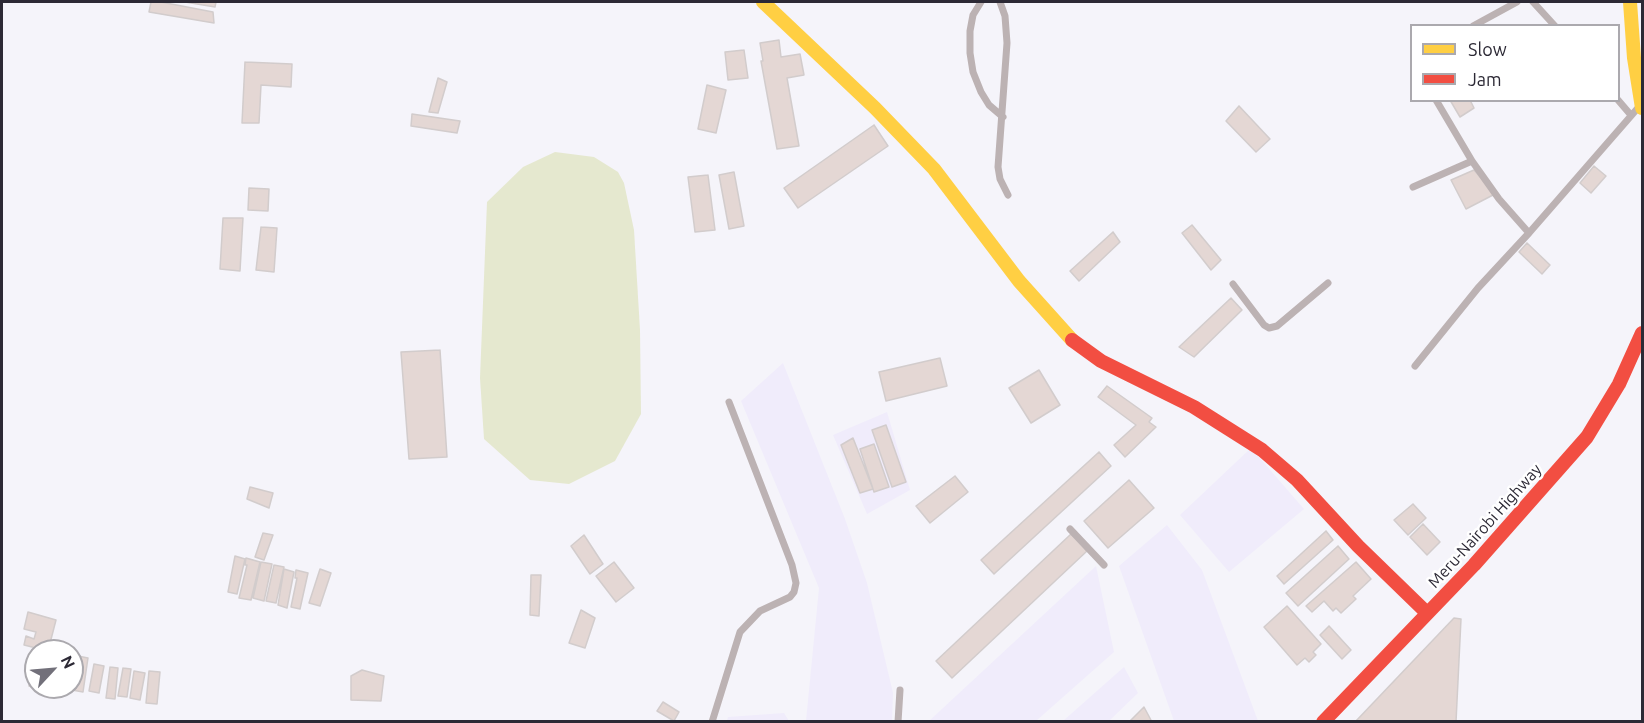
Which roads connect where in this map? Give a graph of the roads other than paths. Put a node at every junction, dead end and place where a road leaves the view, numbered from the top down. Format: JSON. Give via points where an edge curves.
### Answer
{"nodes":[{"id":1,"x":763,"y":2,"type":"edge"},
{"id":2,"x":981,"y":2,"type":"edge"},
{"id":3,"x":1000,"y":2,"type":"edge"},
{"id":4,"x":1517,"y":2,"type":"edge"},
{"id":5,"x":1533,"y":2,"type":"edge"},
{"id":6,"x":1630,"y":2,"type":"edge"},
{"id":7,"x":1477,"y":24,"type":"edge"},
{"id":8,"x":1554,"y":24,"type":"edge"},
{"id":9,"x":1620,"y":101,"type":"edge"},
{"id":10,"x":1437,"y":102,"type":"edge"},
{"id":11,"x":1638,"y":109,"type":"edge"},
{"id":12,"x":1003,"y":117,"type":"junction"},
{"id":13,"x":1472,"y":161,"type":"junction"},
{"id":14,"x":1413,"y":188,"type":"dead end"},
{"id":15,"x":1008,"y":195,"type":"dead end"},
{"id":16,"x":1529,"y":233,"type":"junction"},
{"id":17,"x":1328,"y":283,"type":"dead end"},
{"id":18,"x":1233,"y":284,"type":"dead end"},
{"id":19,"x":1642,"y":333,"type":"edge"},
{"id":20,"x":1415,"y":366,"type":"dead end"},
{"id":21,"x":729,"y":402,"type":"dead end"},
{"id":22,"x":1070,"y":529,"type":"dead end"},
{"id":23,"x":1104,"y":565,"type":"dead end"},
{"id":24,"x":1427,"y":613,"type":"junction"},
{"id":25,"x":900,"y":690,"type":"dead end"},
{"id":26,"x":712,"y":722,"type":"edge"},
{"id":27,"x":898,"y":722,"type":"edge"},
{"id":28,"x":1323,"y":722,"type":"edge"}],
"edges":[{"from":1,"to":24,"type":"main road","via":[[934,169],[1064,333],[1101,361],[1194,407],[1262,450],[1297,480]]},
{"from":2,"to":12,"type":"lane","via":[[970,31],[973,72],[989,105]]},
{"from":3,"to":12,"type":"lane","via":[[1007,43]]},
{"from":4,"to":7,"type":"lane"},
{"from":5,"to":8,"type":"lane"},
{"from":6,"to":11,"type":"main road"},
{"from":9,"to":11,"type":"lane"},
{"from":10,"to":13,"type":"lane"},
{"from":11,"to":16,"type":"lane"},
{"from":12,"to":15,"type":"lane","via":[[998,167]]},
{"from":13,"to":14,"type":"lane"},
{"from":13,"to":16,"type":"lane"},
{"from":16,"to":20,"type":"lane"},
{"from":17,"to":18,"type":"lane","via":[[1277,326],[1269,328]]},
{"from":19,"to":24,"type":"main road","name":"Meru-Nairobi Highway","via":[[1619,384],[1587,437]]},
{"from":21,"to":26,"type":"lane","via":[[796,583],[790,597],[760,612],[740,632]]},
{"from":22,"to":23,"type":"lane"},
{"from":24,"to":28,"type":"main road","name":"Meru-Nairobi Highway"},
{"from":25,"to":27,"type":"lane"}]}
